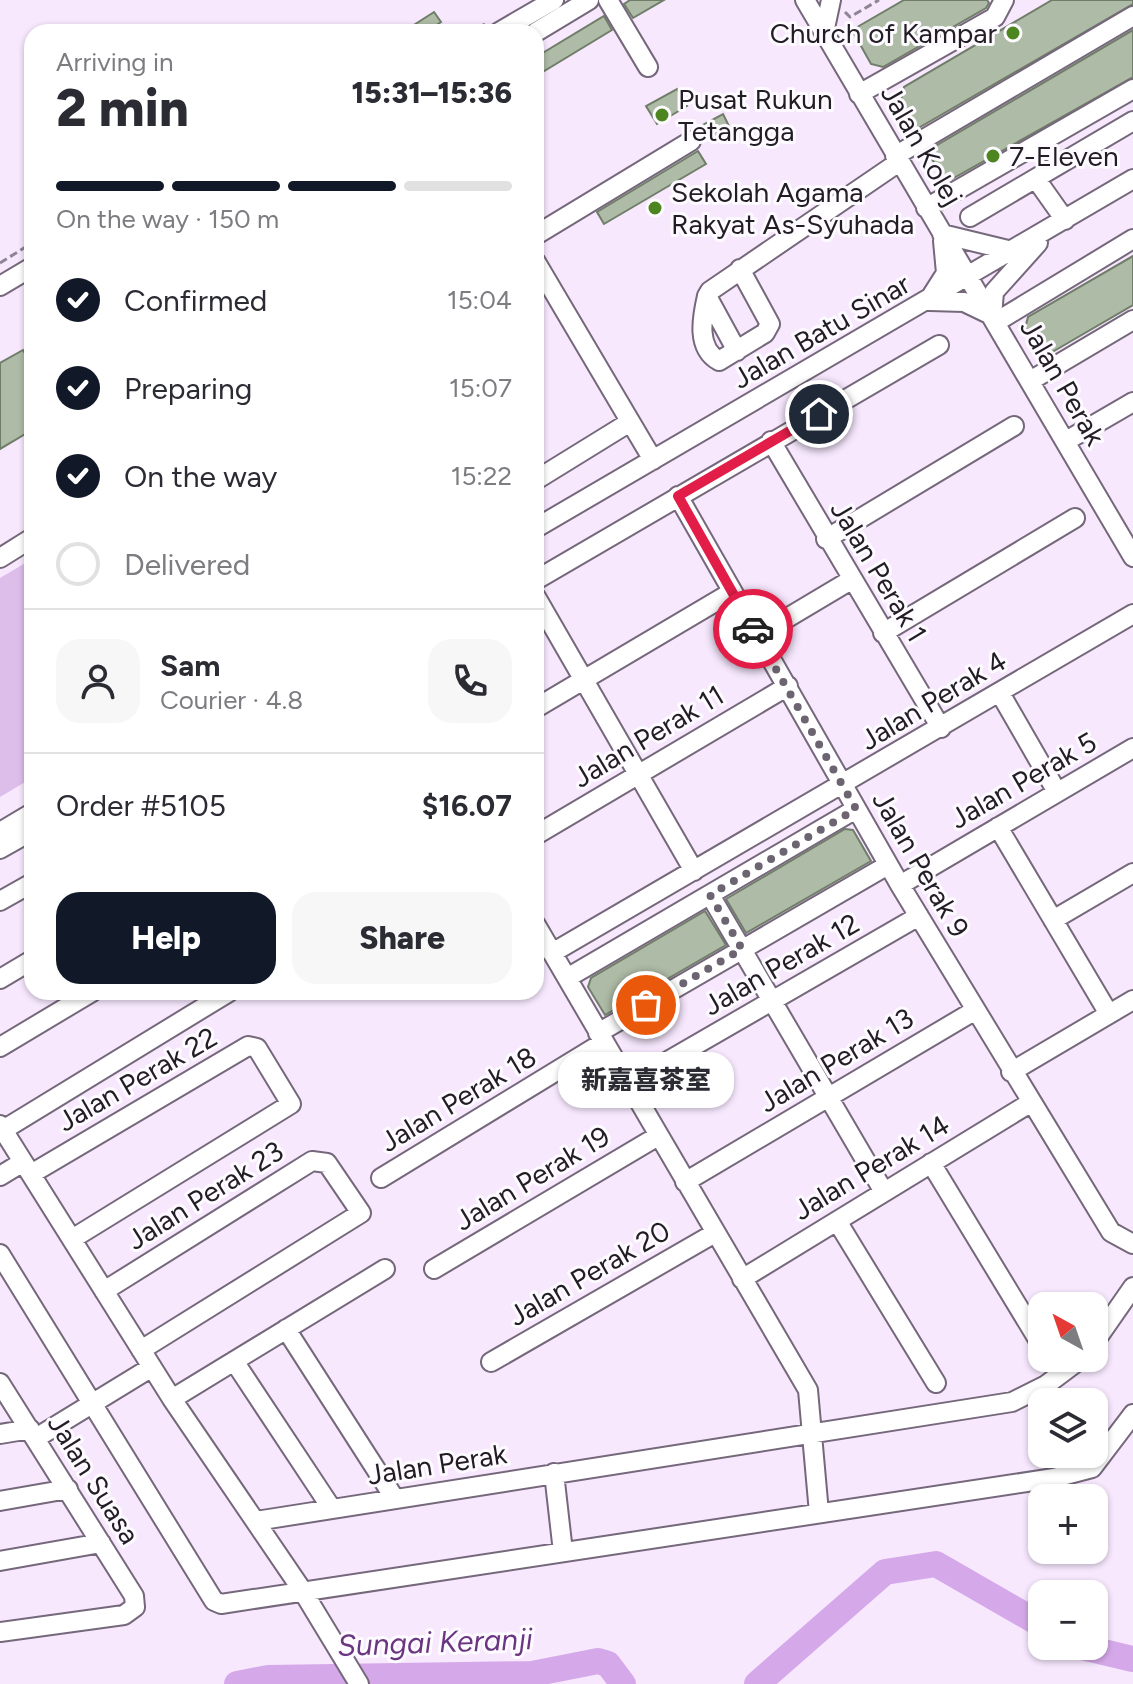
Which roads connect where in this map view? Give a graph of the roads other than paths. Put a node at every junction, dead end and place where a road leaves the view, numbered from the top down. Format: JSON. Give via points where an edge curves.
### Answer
{"nodes":[{"id":1,"x":554,"y":0,"type":"edge"},
{"id":2,"x":589,"y":0,"type":"edge"},
{"id":3,"x":608,"y":0,"type":"edge"},
{"id":4,"x":805,"y":0,"type":"edge"},
{"id":5,"x":1004,"y":0,"type":"edge"},
{"id":6,"x":837,"y":4,"type":"edge"},
{"id":7,"x":1133,"y":16,"type":"edge"},
{"id":8,"x":513,"y":24,"type":"edge"},
{"id":9,"x":544,"y":27,"type":"edge"},
{"id":10,"x":824,"y":33,"type":"junction"},
{"id":11,"x":648,"y":67,"type":"dead end"},
{"id":12,"x":1133,"y":89,"type":"edge"},
{"id":13,"x":859,"y":94,"type":"junction"},
{"id":14,"x":1133,"y":121,"type":"edge"},
{"id":15,"x":691,"y":141,"type":"dead end"},
{"id":16,"x":897,"y":159,"type":"junction"},
{"id":17,"x":1036,"y":179,"type":"junction"},
{"id":18,"x":1133,"y":179,"type":"edge"},
{"id":19,"x":926,"y":208,"type":"junction"},
{"id":20,"x":970,"y":217,"type":"dead end"},
{"id":21,"x":1059,"y":224,"type":"junction"},
{"id":22,"x":544,"y":230,"type":"edge"},
{"id":23,"x":942,"y":234,"type":"junction"},
{"id":24,"x":1133,"y":239,"type":"edge"},
{"id":25,"x":1012,"y":251,"type":"junction"},
{"id":26,"x":740,"y":269,"type":"junction"},
{"id":27,"x":24,"y":272,"type":"edge"},
{"id":28,"x":544,"y":276,"type":"edge"},
{"id":29,"x":968,"y":277,"type":"junction"},
{"id":30,"x":0,"y":286,"type":"edge"},
{"id":31,"x":927,"y":301,"type":"junction"},
{"id":32,"x":994,"y":319,"type":"junction"},
{"id":33,"x":1133,"y":320,"type":"edge"},
{"id":34,"x":939,"y":345,"type":"dead end"},
{"id":35,"x":1030,"y":381,"type":"junction"},
{"id":36,"x":1133,"y":402,"type":"edge"},
{"id":37,"x":630,"y":422,"type":"junction"},
{"id":38,"x":1014,"y":426,"type":"dead end"},
{"id":39,"x":771,"y":441,"type":"junction"},
{"id":40,"x":1066,"y":441,"type":"junction"},
{"id":41,"x":653,"y":460,"type":"junction"},
{"id":42,"x":544,"y":475,"type":"edge"},
{"id":43,"x":678,"y":496,"type":"junction"},
{"id":44,"x":1075,"y":518,"type":"dead end"},
{"id":45,"x":544,"y":523,"type":"edge"},
{"id":46,"x":826,"y":539,"type":"junction"},
{"id":47,"x":24,"y":543,"type":"edge"},
{"id":48,"x":1133,"y":557,"type":"edge"},
{"id":49,"x":0,"y":558,"type":"edge"},
{"id":50,"x":544,"y":575,"type":"edge"},
{"id":51,"x":851,"y":580,"type":"junction"},
{"id":52,"x":732,"y":592,"type":"junction"},
{"id":53,"x":544,"y":611,"type":"edge"},
{"id":54,"x":1133,"y":614,"type":"edge"},
{"id":55,"x":883,"y":633,"type":"junction"},
{"id":56,"x":757,"y":636,"type":"junction"},
{"id":57,"x":583,"y":680,"type":"junction"},
{"id":58,"x":788,"y":686,"type":"junction"},
{"id":59,"x":1000,"y":693,"type":"junction"},
{"id":60,"x":544,"y":703,"type":"edge"},
{"id":61,"x":941,"y":728,"type":"junction"},
{"id":62,"x":1133,"y":748,"type":"edge"},
{"id":63,"x":638,"y":774,"type":"junction"},
{"id":64,"x":843,"y":786,"type":"junction"},
{"id":65,"x":1057,"y":792,"type":"junction"},
{"id":66,"x":856,"y":809,"type":"junction"},
{"id":67,"x":24,"y":818,"type":"edge"},
{"id":68,"x":998,"y":827,"type":"junction"},
{"id":69,"x":544,"y":830,"type":"edge"},
{"id":70,"x":0,"y":832,"type":"edge"},
{"id":71,"x":24,"y":836,"type":"edge"},
{"id":72,"x":0,"y":849,"type":"edge"},
{"id":73,"x":888,"y":865,"type":"junction"},
{"id":74,"x":694,"y":871,"type":"junction"},
{"id":75,"x":1133,"y":873,"type":"edge"},
{"id":76,"x":900,"y":885,"type":"junction"},
{"id":77,"x":24,"y":888,"type":"edge"},
{"id":78,"x":710,"y":895,"type":"junction"},
{"id":79,"x":0,"y":901,"type":"edge"},
{"id":80,"x":919,"y":916,"type":"junction"},
{"id":81,"x":1053,"y":920,"type":"junction"},
{"id":82,"x":544,"y":939,"type":"edge"},
{"id":83,"x":742,"y":949,"type":"junction"},
{"id":84,"x":552,"y":953,"type":"junction"},
{"id":85,"x":24,"y":965,"type":"edge"},
{"id":86,"x":567,"y":978,"type":"junction"},
{"id":87,"x":0,"y":979,"type":"edge"},
{"id":88,"x":79,"y":1000,"type":"edge"},
{"id":89,"x":216,"y":1000,"type":"edge"},
{"id":90,"x":1133,"y":1000,"type":"edge"},
{"id":91,"x":772,"y":1001,"type":"junction"},
{"id":92,"x":974,"y":1011,"type":"junction"},
{"id":93,"x":1109,"y":1014,"type":"junction"},
{"id":94,"x":601,"y":1038,"type":"junction"},
{"id":95,"x":0,"y":1047,"type":"edge"},
{"id":96,"x":1011,"y":1072,"type":"junction"},
{"id":97,"x":628,"y":1084,"type":"junction"},
{"id":98,"x":829,"y":1098,"type":"junction"},
{"id":99,"x":1030,"y":1103,"type":"junction"},
{"id":100,"x":2,"y":1127,"type":"edge"},
{"id":101,"x":658,"y":1136,"type":"junction"},
{"id":102,"x":931,"y":1163,"type":"junction"},
{"id":103,"x":27,"y":1168,"type":"junction"},
{"id":104,"x":0,"y":1176,"type":"edge"},
{"id":105,"x":381,"y":1178,"type":"dead end"},
{"id":106,"x":685,"y":1182,"type":"junction"},
{"id":107,"x":884,"y":1192,"type":"junction"},
{"id":108,"x":837,"y":1221,"type":"junction"},
{"id":109,"x":715,"y":1233,"type":"junction"},
{"id":110,"x":72,"y":1239,"type":"junction"},
{"id":111,"x":1133,"y":1244,"type":"edge"},
{"id":112,"x":0,"y":1254,"type":"edge"},
{"id":113,"x":385,"y":1269,"type":"dead end"},
{"id":114,"x":434,"y":1269,"type":"dead end"},
{"id":115,"x":742,"y":1279,"type":"junction"},
{"id":116,"x":1133,"y":1287,"type":"edge"},
{"id":117,"x":104,"y":1291,"type":"junction"},
{"id":118,"x":1028,"y":1323,"type":"edge"},
{"id":119,"x":1108,"y":1323,"type":"edge"},
{"id":120,"x":286,"y":1329,"type":"junction"},
{"id":121,"x":141,"y":1350,"type":"junction"},
{"id":122,"x":234,"y":1361,"type":"junction"},
{"id":123,"x":491,"y":1362,"type":"dead end"},
{"id":124,"x":152,"y":1367,"type":"junction"},
{"id":125,"x":1063,"y":1372,"type":"edge"},
{"id":126,"x":0,"y":1383,"type":"edge"},
{"id":127,"x":936,"y":1383,"type":"dead end"},
{"id":128,"x":172,"y":1399,"type":"junction"},
{"id":129,"x":93,"y":1402,"type":"junction"},
{"id":130,"x":1133,"y":1414,"type":"edge"},
{"id":131,"x":809,"y":1432,"type":"junction"},
{"id":132,"x":0,"y":1434,"type":"edge"},
{"id":133,"x":33,"y":1434,"type":"junction"},
{"id":134,"x":554,"y":1473,"type":"junction"},
{"id":135,"x":68,"y":1489,"type":"junction"},
{"id":136,"x":395,"y":1499,"type":"junction"},
{"id":137,"x":0,"y":1501,"type":"edge"},
{"id":138,"x":332,"y":1509,"type":"junction"},
{"id":139,"x":819,"y":1513,"type":"junction"},
{"id":140,"x":256,"y":1521,"type":"junction"},
{"id":141,"x":101,"y":1543,"type":"junction"},
{"id":142,"x":563,"y":1552,"type":"junction"},
{"id":143,"x":0,"y":1561,"type":"edge"},
{"id":144,"x":302,"y":1590,"type":"junction"},
{"id":145,"x":0,"y":1632,"type":"edge"},
{"id":146,"x":359,"y":1684,"type":"edge"}],
"edges":[{"from":1,"to":8,"type":"street"},
{"from":2,"to":9,"type":"street"},
{"from":3,"to":11,"type":"street"},
{"from":4,"to":10,"type":"street","name":"Jalan Kolej"},
{"from":5,"to":13,"type":"street","via":[[995,17]]},
{"from":6,"to":10,"type":"street"},
{"from":7,"to":16,"type":"street"},
{"from":10,"to":13,"type":"street","name":"Jalan Kolej"},
{"from":12,"to":19,"type":"street"},
{"from":13,"to":16,"type":"street","name":"Jalan Kolej"},
{"from":14,"to":17,"type":"street"},
{"from":15,"to":22,"type":"street"},
{"from":16,"to":19,"type":"street","name":"Jalan Kolej"},
{"from":16,"to":26,"type":"street"},
{"from":17,"to":20,"type":"street"},
{"from":17,"to":21,"type":"street"},
{"from":18,"to":21,"type":"street","name":"Jalan Batu Sinar"},
{"from":19,"to":23,"type":"street","name":"Jalan Kolej"},
{"from":21,"to":25,"type":"street","name":"Jalan Batu Sinar"},
{"from":21,"to":32,"type":"street","via":[[994,292]]},
{"from":23,"to":25,"type":"street"},
{"from":23,"to":29,"type":"street","name":"Jalan Kolej"},
{"from":23,"to":31,"type":"street","via":[[946,273]]},
{"from":24,"to":32,"type":"street"},
{"from":25,"to":29,"type":"street","name":"Jalan Batu Sinar"},
{"from":26,"to":26,"type":"street","via":[[770,324],[765,333],[719,361],[701,332],[707,296]]},
{"from":27,"to":30,"type":"street"},
{"from":28,"to":37,"type":"street"},
{"from":29,"to":31,"type":"street","name":"Jalan Batu Sinar"},
{"from":29,"to":32,"type":"street","name":"Jalan Perak"},
{"from":31,"to":32,"type":"street","via":[[964,302]]},
{"from":31,"to":41,"type":"street","name":"Jalan Batu Sinar"},
{"from":32,"to":35,"type":"street","name":"Jalan Perak"},
{"from":33,"to":35,"type":"street"},
{"from":34,"to":39,"type":"street"},
{"from":35,"to":40,"type":"street","name":"Jalan Perak"},
{"from":36,"to":40,"type":"street"},
{"from":37,"to":41,"type":"street"},
{"from":37,"to":42,"type":"street"},
{"from":38,"to":46,"type":"street"},
{"from":39,"to":43,"type":"street"},
{"from":39,"to":46,"type":"street","name":"Jalan Perak 1"},
{"from":40,"to":48,"type":"street","name":"Jalan Perak"},
{"from":41,"to":45,"type":"street","name":"Jalan Batu Sinar"},
{"from":43,"to":50,"type":"street"},
{"from":43,"to":52,"type":"street","name":"Jalan Perak 9"},
{"from":44,"to":55,"type":"street"},
{"from":46,"to":51,"type":"street","name":"Jalan Perak 1"},
{"from":47,"to":49,"type":"street"},
{"from":51,"to":55,"type":"street","name":"Jalan Perak 1"},
{"from":51,"to":56,"type":"street"},
{"from":52,"to":56,"type":"street","name":"Jalan Perak 9"},
{"from":52,"to":57,"type":"street"},
{"from":53,"to":57,"type":"street"},
{"from":54,"to":59,"type":"street","name":"Jalan Perak 4"},
{"from":55,"to":61,"type":"street","name":"Jalan Perak 1"},
{"from":56,"to":58,"type":"street","name":"Jalan Perak 9"},
{"from":57,"to":60,"type":"street"},
{"from":57,"to":63,"type":"street"},
{"from":58,"to":63,"type":"street","name":"Jalan Perak 11"},
{"from":58,"to":64,"type":"street","name":"Jalan Perak 9"},
{"from":59,"to":61,"type":"street","name":"Jalan Perak 4"},
{"from":59,"to":65,"type":"street"},
{"from":61,"to":64,"type":"street","name":"Jalan Perak 4"},
{"from":62,"to":65,"type":"street","name":"Jalan Perak 5"},
{"from":63,"to":69,"type":"street","name":"Jalan Perak 11"},
{"from":63,"to":74,"type":"street"},
{"from":64,"to":66,"type":"street","name":"Jalan Perak 9"},
{"from":64,"to":74,"type":"street","name":"Jalan Perak 4"},
{"from":65,"to":68,"type":"street","name":"Jalan Perak 5"},
{"from":66,"to":73,"type":"street","name":"Jalan Perak 9"},
{"from":66,"to":78,"type":"street"},
{"from":67,"to":70,"type":"street"},
{"from":68,"to":76,"type":"street","name":"Jalan Perak 5"},
{"from":68,"to":81,"type":"street"},
{"from":71,"to":72,"type":"street"},
{"from":73,"to":76,"type":"street","name":"Jalan Perak 9"},
{"from":73,"to":83,"type":"street","name":"Jalan Perak 18"},
{"from":74,"to":84,"type":"street","name":"Jalan Perak 4"},
{"from":75,"to":81,"type":"street"},
{"from":76,"to":80,"type":"street","name":"Jalan Perak 9"},
{"from":77,"to":79,"type":"street"},
{"from":78,"to":83,"type":"street"},
{"from":78,"to":86,"type":"street"},
{"from":80,"to":91,"type":"street","name":"Jalan Perak 12"},
{"from":80,"to":92,"type":"street","name":"Jalan Perak 9"},
{"from":81,"to":93,"type":"street"},
{"from":82,"to":84,"type":"street"},
{"from":83,"to":91,"type":"street"},
{"from":83,"to":94,"type":"street","name":"Jalan Perak 18"},
{"from":84,"to":86,"type":"street"},
{"from":85,"to":87,"type":"street"},
{"from":86,"to":94,"type":"street"},
{"from":88,"to":95,"type":"street"},
{"from":89,"to":100,"type":"street"},
{"from":90,"to":93,"type":"street"},
{"from":91,"to":97,"type":"street","name":"Jalan Perak 12"},
{"from":91,"to":98,"type":"street"},
{"from":92,"to":96,"type":"street","name":"Jalan Perak 9"},
{"from":92,"to":98,"type":"street","name":"Jalan Perak 13"},
{"from":93,"to":96,"type":"street"},
{"from":94,"to":97,"type":"street"},
{"from":94,"to":105,"type":"street","name":"Jalan Perak 18"},
{"from":96,"to":99,"type":"street","name":"Jalan Perak 9"},
{"from":97,"to":101,"type":"street"},
{"from":98,"to":106,"type":"street","name":"Jalan Perak 13"},
{"from":98,"to":107,"type":"street"},
{"from":99,"to":102,"type":"street","name":"Jalan Perak 14"},
{"from":99,"to":111,"type":"street","name":"Jalan Perak 9","via":[[1111,1232]]},
{"from":100,"to":103,"type":"street"},
{"from":101,"to":106,"type":"street"},
{"from":101,"to":114,"type":"street","name":"Jalan Perak 19"},
{"from":102,"to":107,"type":"street","name":"Jalan Perak 14"},
{"from":102,"to":118,"type":"street"},
{"from":103,"to":104,"type":"street","name":"Jalan Perak 22"},
{"from":103,"to":110,"type":"street"},
{"from":103,"to":110,"type":"street","name":"Jalan Perak 22","via":[[248,1046],[257,1048],[291,1104]]},
{"from":106,"to":109,"type":"street"},
{"from":107,"to":108,"type":"street","name":"Jalan Perak 14"},
{"from":108,"to":115,"type":"street","name":"Jalan Perak 14"},
{"from":108,"to":127,"type":"street"},
{"from":109,"to":115,"type":"street"},
{"from":109,"to":123,"type":"street","name":"Jalan Perak 20"},
{"from":110,"to":117,"type":"street"},
{"from":112,"to":129,"type":"street"},
{"from":113,"to":120,"type":"street"},
{"from":115,"to":131,"type":"street","via":[[808,1390]]},
{"from":116,"to":119,"type":"street"},
{"from":117,"to":121,"type":"street"},
{"from":117,"to":121,"type":"street","name":"Jalan Perak 23","via":[[312,1161],[327,1163],[361,1213]]},
{"from":120,"to":122,"type":"street"},
{"from":120,"to":136,"type":"street"},
{"from":121,"to":124,"type":"street"},
{"from":122,"to":128,"type":"street"},
{"from":122,"to":138,"type":"street"},
{"from":124,"to":128,"type":"street"},
{"from":124,"to":129,"type":"street"},
{"from":125,"to":131,"type":"street","name":"Jalan Perak","via":[[1012,1402]]},
{"from":126,"to":133,"type":"street","name":"Jalan Suasa"},
{"from":128,"to":140,"type":"street"},
{"from":129,"to":133,"type":"street"},
{"from":129,"to":144,"type":"street","via":[[214,1601]]},
{"from":130,"to":139,"type":"street","via":[[1092,1468]]},
{"from":131,"to":134,"type":"street","name":"Jalan Perak"},
{"from":131,"to":139,"type":"street"},
{"from":132,"to":133,"type":"street"},
{"from":133,"to":135,"type":"street","name":"Jalan Suasa"},
{"from":134,"to":136,"type":"street","name":"Jalan Perak"},
{"from":134,"to":142,"type":"street"},
{"from":135,"to":137,"type":"street"},
{"from":135,"to":141,"type":"street","name":"Jalan Suasa"},
{"from":136,"to":138,"type":"street","name":"Jalan Perak"},
{"from":138,"to":140,"type":"street","name":"Jalan Perak"},
{"from":139,"to":142,"type":"street"},
{"from":140,"to":144,"type":"street"},
{"from":141,"to":143,"type":"street"},
{"from":141,"to":145,"type":"street","name":"Jalan Suasa","via":[[134,1596],[135,1607],[124,1615]]},
{"from":142,"to":144,"type":"street"},
{"from":144,"to":146,"type":"street"}]}
